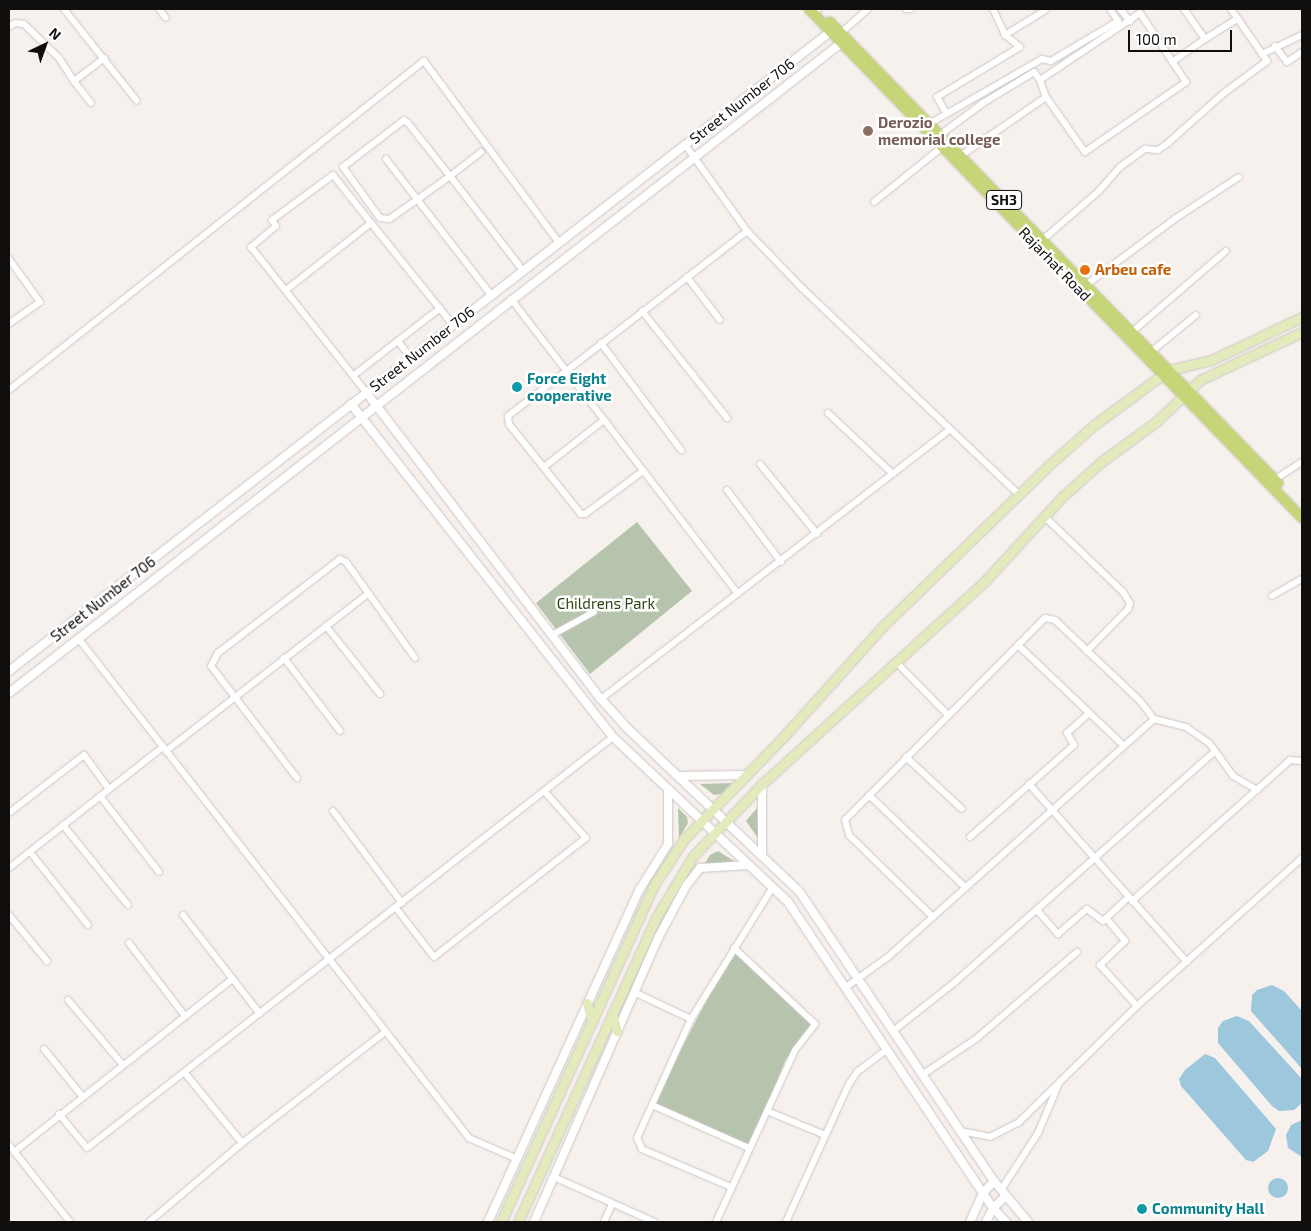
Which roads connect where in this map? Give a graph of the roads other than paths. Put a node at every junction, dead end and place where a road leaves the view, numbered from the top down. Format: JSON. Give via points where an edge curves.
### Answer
{"nodes":[{"id":1,"x":64,"y":9,"type":"edge"},
{"id":2,"x":159,"y":9,"type":"edge"},
{"id":3,"x":809,"y":9,"type":"edge"},
{"id":4,"x":817,"y":9,"type":"edge"},
{"id":5,"x":868,"y":9,"type":"edge"},
{"id":6,"x":906,"y":9,"type":"edge"},
{"id":7,"x":911,"y":9,"type":"edge"},
{"id":8,"x":993,"y":9,"type":"edge"},
{"id":9,"x":1047,"y":9,"type":"edge"},
{"id":10,"x":1110,"y":9,"type":"edge"},
{"id":11,"x":1120,"y":9,"type":"edge"},
{"id":12,"x":1184,"y":9,"type":"edge"},
{"id":13,"x":1231,"y":9,"type":"edge"},
{"id":14,"x":1142,"y":11,"type":"edge"},
{"id":15,"x":166,"y":18,"type":"dead end"},
{"id":16,"x":1238,"y":18,"type":"junction"},
{"id":17,"x":1130,"y":21,"type":"junction"},
{"id":18,"x":9,"y":27,"type":"edge"},
{"id":19,"x":839,"y":35,"type":"junction"},
{"id":20,"x":1005,"y":35,"type":"junction"},
{"id":21,"x":1302,"y":36,"type":"edge"},
{"id":22,"x":1205,"y":38,"type":"junction"},
{"id":23,"x":1275,"y":46,"type":"junction"},
{"id":24,"x":1302,"y":52,"type":"edge"},
{"id":25,"x":1262,"y":54,"type":"junction"},
{"id":26,"x":104,"y":58,"type":"junction"},
{"id":27,"x":1172,"y":62,"type":"junction"},
{"id":28,"x":1040,"y":80,"type":"junction"},
{"id":29,"x":74,"y":81,"type":"junction"},
{"id":30,"x":1046,"y":97,"type":"junction"},
{"id":31,"x":137,"y":101,"type":"dead end"},
{"id":32,"x":91,"y":103,"type":"dead end"},
{"id":33,"x":946,"y":113,"type":"junction"},
{"id":34,"x":929,"y":124,"type":"junction"},
{"id":35,"x":940,"y":135,"type":"junction"},
{"id":36,"x":686,"y":146,"type":"junction"},
{"id":37,"x":941,"y":148,"type":"junction"},
{"id":38,"x":481,"y":152,"type":"dead end"},
{"id":39,"x":962,"y":155,"type":"junction"},
{"id":40,"x":693,"y":156,"type":"junction"},
{"id":41,"x":386,"y":159,"type":"dead end"},
{"id":42,"x":951,"y":159,"type":"junction"},
{"id":43,"x":450,"y":176,"type":"junction"},
{"id":44,"x":1239,"y":178,"type":"dead end"},
{"id":45,"x":418,"y":200,"type":"junction"},
{"id":46,"x":874,"y":202,"type":"dead end"},
{"id":47,"x":371,"y":223,"type":"junction"},
{"id":48,"x":747,"y":231,"type":"junction"},
{"id":49,"x":559,"y":243,"type":"junction"},
{"id":50,"x":1039,"y":243,"type":"junction"},
{"id":51,"x":1226,"y":251,"type":"dead end"},
{"id":52,"x":9,"y":259,"type":"edge"},
{"id":53,"x":524,"y":270,"type":"junction"},
{"id":54,"x":687,"y":277,"type":"junction"},
{"id":55,"x":1086,"y":285,"type":"junction"},
{"id":56,"x":286,"y":290,"type":"junction"},
{"id":57,"x":491,"y":295,"type":"junction"},
{"id":58,"x":511,"y":299,"type":"junction"},
{"id":59,"x":440,"y":308,"type":"junction"},
{"id":60,"x":642,"y":311,"type":"junction"},
{"id":61,"x":1196,"y":315,"type":"dead end"},
{"id":62,"x":1302,"y":317,"type":"edge"},
{"id":63,"x":720,"y":320,"type":"dead end"},
{"id":64,"x":9,"y":324,"type":"edge"},
{"id":65,"x":453,"y":325,"type":"junction"},
{"id":66,"x":1132,"y":332,"type":"junction"},
{"id":67,"x":1302,"y":332,"type":"edge"},
{"id":68,"x":398,"y":341,"type":"junction"},
{"id":69,"x":601,"y":343,"type":"junction"},
{"id":70,"x":1151,"y":352,"type":"junction"},
{"id":71,"x":411,"y":358,"type":"junction"},
{"id":72,"x":566,"y":371,"type":"junction"},
{"id":73,"x":1165,"y":372,"type":"junction"},
{"id":74,"x":354,"y":375,"type":"junction"},
{"id":75,"x":9,"y":390,"type":"edge"},
{"id":76,"x":366,"y":392,"type":"junction"},
{"id":77,"x":1187,"y":395,"type":"junction"},
{"id":78,"x":351,"y":404,"type":"junction"},
{"id":79,"x":376,"y":405,"type":"junction"},
{"id":80,"x":828,"y":413,"type":"dead end"},
{"id":81,"x":360,"y":416,"type":"junction"},
{"id":82,"x":727,"y":418,"type":"dead end"},
{"id":83,"x":604,"y":420,"type":"junction"},
{"id":84,"x":950,"y":429,"type":"junction"},
{"id":85,"x":681,"y":450,"type":"dead end"},
{"id":86,"x":1302,"y":462,"type":"edge"},
{"id":87,"x":760,"y":464,"type":"dead end"},
{"id":88,"x":544,"y":467,"type":"junction"},
{"id":89,"x":643,"y":471,"type":"junction"},
{"id":90,"x":894,"y":474,"type":"junction"},
{"id":91,"x":1274,"y":480,"type":"junction"},
{"id":92,"x":727,"y":490,"type":"dead end"},
{"id":93,"x":1018,"y":494,"type":"junction"},
{"id":94,"x":1302,"y":509,"type":"edge"},
{"id":95,"x":1044,"y":516,"type":"junction"},
{"id":96,"x":1302,"y":518,"type":"edge"},
{"id":97,"x":817,"y":534,"type":"junction"},
{"id":98,"x":780,"y":562,"type":"junction"},
{"id":99,"x":1302,"y":579,"type":"edge"},
{"id":100,"x":368,"y":594,"type":"junction"},
{"id":101,"x":738,"y":594,"type":"junction"},
{"id":102,"x":1272,"y":596,"type":"dead end"},
{"id":103,"x":594,"y":612,"type":"dead end"},
{"id":104,"x":326,"y":626,"type":"junction"},
{"id":105,"x":552,"y":635,"type":"junction"},
{"id":106,"x":78,"y":638,"type":"junction"},
{"id":107,"x":1018,"y":645,"type":"junction"},
{"id":108,"x":1087,"y":651,"type":"junction"},
{"id":109,"x":284,"y":658,"type":"junction"},
{"id":110,"x":415,"y":658,"type":"dead end"},
{"id":111,"x":898,"y":663,"type":"junction"},
{"id":112,"x":9,"y":671,"type":"edge"},
{"id":113,"x":9,"y":693,"type":"edge"},
{"id":114,"x":380,"y":694,"type":"dead end"},
{"id":115,"x":234,"y":697,"type":"junction"},
{"id":116,"x":601,"y":699,"type":"junction"},
{"id":117,"x":1089,"y":713,"type":"junction"},
{"id":118,"x":948,"y":715,"type":"junction"},
{"id":119,"x":1154,"y":719,"type":"junction"},
{"id":120,"x":340,"y":732,"type":"dead end"},
{"id":121,"x":613,"y":737,"type":"junction"},
{"id":122,"x":1124,"y":746,"type":"junction"},
{"id":123,"x":165,"y":749,"type":"junction"},
{"id":124,"x":1215,"y":751,"type":"junction"},
{"id":125,"x":906,"y":757,"type":"junction"},
{"id":126,"x":1302,"y":761,"type":"edge"},
{"id":127,"x":746,"y":775,"type":"junction"},
{"id":128,"x":680,"y":776,"type":"junction"},
{"id":129,"x":297,"y":778,"type":"dead end"},
{"id":130,"x":762,"y":784,"type":"junction"},
{"id":131,"x":1029,"y":784,"type":"junction"},
{"id":132,"x":668,"y":788,"type":"junction"},
{"id":133,"x":109,"y":789,"type":"junction"},
{"id":134,"x":1257,"y":790,"type":"junction"},
{"id":135,"x":545,"y":792,"type":"junction"},
{"id":136,"x":869,"y":795,"type":"junction"},
{"id":137,"x":100,"y":796,"type":"junction"},
{"id":138,"x":713,"y":808,"type":"junction"},
{"id":139,"x":962,"y":809,"type":"dead end"},
{"id":140,"x":333,"y":811,"type":"dead end"},
{"id":141,"x":1052,"y":811,"type":"junction"},
{"id":142,"x":9,"y":813,"type":"edge"},
{"id":143,"x":701,"y":820,"type":"junction"},
{"id":144,"x":726,"y":820,"type":"junction"},
{"id":145,"x":63,"y":825,"type":"junction"},
{"id":146,"x":714,"y":833,"type":"junction"},
{"id":147,"x":970,"y":837,"type":"dead end"},
{"id":148,"x":30,"y":852,"type":"junction"},
{"id":149,"x":762,"y":854,"type":"junction"},
{"id":150,"x":1302,"y":858,"type":"edge"},
{"id":151,"x":1095,"y":859,"type":"junction"},
{"id":152,"x":749,"y":865,"type":"junction"},
{"id":153,"x":9,"y":868,"type":"edge"},
{"id":154,"x":158,"y":872,"type":"dead end"},
{"id":155,"x":773,"y":887,"type":"junction"},
{"id":156,"x":966,"y":888,"type":"junction"},
{"id":157,"x":1131,"y":899,"type":"junction"},
{"id":158,"x":402,"y":903,"type":"junction"},
{"id":159,"x":128,"y":905,"type":"dead end"},
{"id":160,"x":396,"y":908,"type":"junction"},
{"id":161,"x":1037,"y":910,"type":"junction"},
{"id":162,"x":9,"y":915,"type":"edge"},
{"id":163,"x":183,"y":915,"type":"dead end"},
{"id":164,"x":933,"y":917,"type":"junction"},
{"id":165,"x":1106,"y":918,"type":"junction"},
{"id":166,"x":88,"y":925,"type":"dead end"},
{"id":167,"x":129,"y":943,"type":"dead end"},
{"id":168,"x":734,"y":948,"type":"junction"},
{"id":169,"x":1077,"y":952,"type":"dead end"},
{"id":170,"x":329,"y":960,"type":"junction"},
{"id":171,"x":47,"y":961,"type":"dead end"},
{"id":172,"x":1187,"y":962,"type":"junction"},
{"id":173,"x":858,"y":978,"type":"junction"},
{"id":174,"x":232,"y":979,"type":"junction"},
{"id":175,"x":846,"y":987,"type":"junction"},
{"id":176,"x":634,"y":992,"type":"junction"},
{"id":177,"x":68,"y":1000,"type":"dead end"},
{"id":178,"x":587,"y":1003,"type":"junction"},
{"id":179,"x":1137,"y":1006,"type":"junction"},
{"id":180,"x":260,"y":1014,"type":"junction"},
{"id":181,"x":612,"y":1014,"type":"junction"},
{"id":182,"x":184,"y":1015,"type":"junction"},
{"id":183,"x":691,"y":1019,"type":"junction"},
{"id":184,"x":592,"y":1022,"type":"junction"},
{"id":185,"x":617,"y":1031,"type":"junction"},
{"id":186,"x":892,"y":1031,"type":"junction"},
{"id":187,"x":386,"y":1032,"type":"junction"},
{"id":188,"x":44,"y":1049,"type":"dead end"},
{"id":189,"x":886,"y":1049,"type":"junction"},
{"id":190,"x":122,"y":1064,"type":"junction"},
{"id":191,"x":184,"y":1073,"type":"junction"},
{"id":192,"x":922,"y":1075,"type":"junction"},
{"id":193,"x":1061,"y":1080,"type":"junction"},
{"id":194,"x":82,"y":1096,"type":"junction"},
{"id":195,"x":652,"y":1105,"type":"junction"},
{"id":196,"x":767,"y":1111,"type":"junction"},
{"id":197,"x":59,"y":1114,"type":"junction"},
{"id":198,"x":960,"y":1130,"type":"junction"},
{"id":199,"x":825,"y":1135,"type":"junction"},
{"id":200,"x":242,"y":1143,"type":"junction"},
{"id":201,"x":9,"y":1144,"type":"edge"},
{"id":202,"x":749,"y":1148,"type":"junction"},
{"id":203,"x":14,"y":1152,"type":"junction"},
{"id":204,"x":515,"y":1158,"type":"junction"},
{"id":205,"x":554,"y":1178,"type":"junction"},
{"id":206,"x":994,"y":1181,"type":"junction"},
{"id":207,"x":731,"y":1187,"type":"junction"},
{"id":208,"x":983,"y":1193,"type":"junction"},
{"id":209,"x":1003,"y":1193,"type":"junction"},
{"id":210,"x":612,"y":1204,"type":"junction"},
{"id":211,"x":993,"y":1208,"type":"junction"},
{"id":212,"x":70,"y":1222,"type":"edge"},
{"id":213,"x":149,"y":1222,"type":"edge"},
{"id":214,"x":488,"y":1222,"type":"edge"},
{"id":215,"x":501,"y":1222,"type":"edge"},
{"id":216,"x":518,"y":1222,"type":"edge"},
{"id":217,"x":534,"y":1222,"type":"edge"},
{"id":218,"x":604,"y":1222,"type":"edge"},
{"id":219,"x":654,"y":1222,"type":"edge"},
{"id":220,"x":716,"y":1222,"type":"edge"},
{"id":221,"x":786,"y":1222,"type":"edge"},
{"id":222,"x":970,"y":1222,"type":"edge"},
{"id":223,"x":986,"y":1222,"type":"edge"},
{"id":224,"x":1006,"y":1222,"type":"edge"},
{"id":225,"x":1028,"y":1222,"type":"edge"}],
"edges":[{"from":1,"to":26,"type":"street"},
{"from":2,"to":15,"type":"street"},
{"from":3,"to":19,"type":"main road","name":"Rajarhat Road","number":"SH3"},
{"from":4,"to":19,"type":"main road","name":"Rajarhat Road","number":"SH3"},
{"from":5,"to":19,"type":"street"},
{"from":6,"to":7,"type":"street"},
{"from":8,"to":20,"type":"street"},
{"from":9,"to":20,"type":"street"},
{"from":10,"to":33,"type":"street","via":[[1118,21],[1051,61],[1042,59]]},
{"from":11,"to":17,"type":"street"},
{"from":12,"to":22,"type":"street"},
{"from":13,"to":16,"type":"street"},
{"from":14,"to":17,"type":"street"},
{"from":14,"to":27,"type":"street"},
{"from":16,"to":22,"type":"street"},
{"from":16,"to":25,"type":"street"},
{"from":17,"to":28,"type":"street"},
{"from":18,"to":29,"type":"street","via":[[15,23],[24,24],[59,58]]},
{"from":19,"to":34,"type":"main road","name":"Rajarhat Road","number":"SH3"},
{"from":19,"to":36,"type":"street","name":"Street Number 706"},
{"from":19,"to":37,"type":"main road","name":"Rajarhat Road","number":"SH3"},
{"from":19,"to":40,"type":"street"},
{"from":20,"to":33,"type":"street","via":[[1020,47],[937,96]]},
{"from":21,"to":23,"type":"street","via":[[1286,45]]},
{"from":22,"to":27,"type":"street"},
{"from":23,"to":24,"type":"street","via":[[1287,62]]},
{"from":23,"to":25,"type":"street"},
{"from":25,"to":50,"type":"street","via":[[1267,61],[1224,93],[1168,143],[1158,150],[1146,148],[1120,167],[1099,191]]},
{"from":26,"to":29,"type":"street"},
{"from":26,"to":31,"type":"street"},
{"from":27,"to":30,"type":"street","via":[[1186,82],[1084,152]]},
{"from":28,"to":30,"type":"street"},
{"from":28,"to":35,"type":"street","via":[[1034,72],[958,119]]},
{"from":29,"to":32,"type":"street"},
{"from":30,"to":39,"type":"street"},
{"from":33,"to":34,"type":"street"},
{"from":34,"to":35,"type":"main road","name":"Rajarhat Road","number":"SH3"},
{"from":35,"to":39,"type":"main road","name":"Rajarhat Road","number":"SH3"},
{"from":36,"to":40,"type":"street"},
{"from":36,"to":49,"type":"street","name":"Street Number 706"},
{"from":37,"to":42,"type":"main road","name":"Rajarhat Road","number":"SH3"},
{"from":37,"to":46,"type":"street"},
{"from":38,"to":43,"type":"street"},
{"from":39,"to":42,"type":"street"},
{"from":39,"to":50,"type":"main road","name":"Rajarhat Road","number":"SH3"},
{"from":40,"to":48,"type":"street"},
{"from":40,"to":58,"type":"street"},
{"from":41,"to":45,"type":"street"},
{"from":42,"to":50,"type":"main road","name":"Rajarhat Road","number":"SH3"},
{"from":43,"to":45,"type":"street"},
{"from":43,"to":45,"type":"street","via":[[404,120],[343,167],[380,218],[389,219]]},
{"from":43,"to":53,"type":"street"},
{"from":44,"to":55,"type":"street","via":[[1176,218]]},
{"from":45,"to":57,"type":"street"},
{"from":47,"to":56,"type":"street"},
{"from":47,"to":56,"type":"street","via":[[333,175],[272,220],[276,226],[251,246]]},
{"from":47,"to":59,"type":"street"},
{"from":48,"to":54,"type":"street"},
{"from":48,"to":84,"type":"street"},
{"from":49,"to":53,"type":"street","name":"Street Number 706"},
{"from":49,"to":75,"type":"street","via":[[424,62]]},
{"from":50,"to":55,"type":"main road","name":"Rajarhat Road","number":"SH3"},
{"from":50,"to":73,"type":"main road","name":"Rajarhat Road","number":"SH3"},
{"from":51,"to":66,"type":"street"},
{"from":52,"to":64,"type":"street","via":[[40,302]]},
{"from":53,"to":57,"type":"street","name":"Street Number 706"},
{"from":54,"to":60,"type":"street"},
{"from":54,"to":63,"type":"street"},
{"from":55,"to":66,"type":"main road","name":"Rajarhat Road","number":"SH3"},
{"from":56,"to":74,"type":"street"},
{"from":57,"to":65,"type":"street","name":"Street Number 706"},
{"from":58,"to":72,"type":"street"},
{"from":58,"to":79,"type":"street"},
{"from":59,"to":65,"type":"street"},
{"from":59,"to":68,"type":"street"},
{"from":60,"to":69,"type":"street"},
{"from":60,"to":82,"type":"street"},
{"from":61,"to":70,"type":"street"},
{"from":62,"to":73,"type":"main road","via":[[1242,345],[1206,367]]},
{"from":65,"to":71,"type":"street","name":"Street Number 706"},
{"from":66,"to":70,"type":"main road","name":"Rajarhat Road","number":"SH3"},
{"from":67,"to":77,"type":"main road","via":[[1200,380]]},
{"from":68,"to":71,"type":"street"},
{"from":68,"to":74,"type":"street"},
{"from":69,"to":72,"type":"street"},
{"from":69,"to":85,"type":"street"},
{"from":70,"to":73,"type":"main road","name":"Rajarhat Road","number":"SH3"},
{"from":71,"to":76,"type":"street","name":"Street Number 706"},
{"from":72,"to":83,"type":"street"},
{"from":72,"to":88,"type":"street","via":[[508,416],[509,424]]},
{"from":73,"to":77,"type":"main road","name":"Rajarhat Road","number":"SH3"},
{"from":73,"to":93,"type":"main road","via":[[1094,425]]},
{"from":74,"to":76,"type":"street"},
{"from":76,"to":78,"type":"street","name":"Street Number 706"},
{"from":76,"to":79,"type":"street"},
{"from":77,"to":91,"type":"main road","name":"Rajarhat Road","number":"SH3"},
{"from":77,"to":95,"type":"main road","via":[[1101,462]]},
{"from":77,"to":96,"type":"main road","name":"Rajarhat Road","number":"SH3"},
{"from":78,"to":81,"type":"street"},
{"from":78,"to":112,"type":"street","name":"Street Number 706"},
{"from":79,"to":81,"type":"street"},
{"from":79,"to":105,"type":"street"},
{"from":80,"to":90,"type":"street"},
{"from":81,"to":106,"type":"street"},
{"from":81,"to":121,"type":"street"},
{"from":83,"to":88,"type":"street"},
{"from":83,"to":89,"type":"street"},
{"from":84,"to":90,"type":"street"},
{"from":84,"to":93,"type":"street"},
{"from":86,"to":91,"type":"street"},
{"from":87,"to":97,"type":"street"},
{"from":88,"to":89,"type":"street","via":[[581,514]]},
{"from":89,"to":101,"type":"street"},
{"from":90,"to":97,"type":"street"},
{"from":91,"to":94,"type":"main road","name":"Rajarhat Road","number":"SH3"},
{"from":92,"to":98,"type":"street"},
{"from":93,"to":127,"type":"main road","via":[[883,626]]},
{"from":95,"to":108,"type":"street","via":[[1123,592],[1130,603],[1128,609]]},
{"from":95,"to":111,"type":"main road","via":[[985,581]]},
{"from":97,"to":98,"type":"street"},
{"from":98,"to":101,"type":"street"},
{"from":99,"to":102,"type":"street"},
{"from":100,"to":104,"type":"street"},
{"from":100,"to":110,"type":"street"},
{"from":100,"to":115,"type":"street","via":[[346,562],[340,559],[333,562],[213,659],[211,666]]},
{"from":101,"to":116,"type":"street"},
{"from":103,"to":105,"type":"street"},
{"from":104,"to":109,"type":"street"},
{"from":104,"to":114,"type":"street"},
{"from":105,"to":116,"type":"street"},
{"from":106,"to":113,"type":"street"},
{"from":106,"to":123,"type":"street"},
{"from":107,"to":108,"type":"street","via":[[1042,620],[1049,618]]},
{"from":107,"to":117,"type":"street"},
{"from":107,"to":118,"type":"street"},
{"from":108,"to":119,"type":"street","via":[[1147,707]]},
{"from":109,"to":115,"type":"street"},
{"from":109,"to":120,"type":"street"},
{"from":111,"to":118,"type":"street"},
{"from":111,"to":130,"type":"main road"},
{"from":115,"to":123,"type":"street"},
{"from":115,"to":129,"type":"street"},
{"from":116,"to":128,"type":"street","via":[[626,727]]},
{"from":117,"to":122,"type":"street"},
{"from":117,"to":131,"type":"street","via":[[1067,733],[1074,745]]},
{"from":118,"to":125,"type":"street"},
{"from":119,"to":122,"type":"street"},
{"from":119,"to":124,"type":"street","via":[[1186,727]]},
{"from":121,"to":132,"type":"street"},
{"from":121,"to":135,"type":"street"},
{"from":122,"to":141,"type":"street"},
{"from":123,"to":133,"type":"street"},
{"from":123,"to":170,"type":"street"},
{"from":124,"to":134,"type":"street","via":[[1234,776]]},
{"from":124,"to":151,"type":"street"},
{"from":125,"to":136,"type":"street"},
{"from":125,"to":139,"type":"street"},
{"from":126,"to":134,"type":"street","via":[[1290,760]]},
{"from":127,"to":128,"type":"street"},
{"from":127,"to":138,"type":"main road"},
{"from":128,"to":138,"type":"street"},
{"from":130,"to":144,"type":"main road"},
{"from":130,"to":149,"type":"street"},
{"from":131,"to":141,"type":"street"},
{"from":131,"to":147,"type":"street"},
{"from":132,"to":143,"type":"street"},
{"from":132,"to":178,"type":"street","via":[[668,844],[640,889]]},
{"from":133,"to":137,"type":"street"},
{"from":133,"to":142,"type":"street","via":[[84,755]]},
{"from":134,"to":157,"type":"street"},
{"from":135,"to":158,"type":"street"},
{"from":135,"to":160,"type":"street","via":[[586,838],[434,957]]},
{"from":136,"to":156,"type":"street"},
{"from":136,"to":164,"type":"street","via":[[845,820],[846,831]]},
{"from":137,"to":145,"type":"street"},
{"from":137,"to":154,"type":"street"},
{"from":138,"to":143,"type":"main road"},
{"from":138,"to":144,"type":"street"},
{"from":140,"to":158,"type":"street"},
{"from":141,"to":151,"type":"street"},
{"from":141,"to":156,"type":"street"},
{"from":143,"to":146,"type":"street"},
{"from":143,"to":184,"type":"main road","via":[[670,858],[654,885]]},
{"from":144,"to":146,"type":"main road"},
{"from":144,"to":149,"type":"street"},
{"from":145,"to":148,"type":"street"},
{"from":145,"to":159,"type":"street"},
{"from":146,"to":152,"type":"street"},
{"from":146,"to":181,"type":"main road","via":[[672,888]]},
{"from":148,"to":153,"type":"street"},
{"from":148,"to":166,"type":"street"},
{"from":149,"to":173,"type":"street","via":[[799,891]]},
{"from":150,"to":172,"type":"street"},
{"from":151,"to":157,"type":"street"},
{"from":151,"to":161,"type":"street"},
{"from":152,"to":155,"type":"street"},
{"from":152,"to":176,"type":"street","via":[[697,870],[670,912]]},
{"from":155,"to":168,"type":"street"},
{"from":155,"to":175,"type":"street","via":[[788,902]]},
{"from":156,"to":164,"type":"street"},
{"from":157,"to":165,"type":"street"},
{"from":157,"to":172,"type":"street"},
{"from":158,"to":160,"type":"street"},
{"from":160,"to":170,"type":"street"},
{"from":161,"to":165,"type":"street","via":[[1058,934],[1087,909],[1100,921]]},
{"from":161,"to":186,"type":"street","via":[[955,982]]},
{"from":162,"to":171,"type":"street"},
{"from":163,"to":174,"type":"street"},
{"from":164,"to":173,"type":"street"},
{"from":165,"to":179,"type":"street","via":[[1125,940],[1100,965]]},
{"from":167,"to":182,"type":"street"},
{"from":168,"to":183,"type":"street"},
{"from":168,"to":196,"type":"street","via":[[815,1024],[795,1050]]},
{"from":169,"to":192,"type":"street","via":[[984,1033]]},
{"from":170,"to":180,"type":"street"},
{"from":170,"to":187,"type":"street"},
{"from":172,"to":179,"type":"street"},
{"from":173,"to":175,"type":"street"},
{"from":173,"to":186,"type":"street"},
{"from":174,"to":180,"type":"street"},
{"from":174,"to":182,"type":"street"},
{"from":175,"to":189,"type":"street"},
{"from":176,"to":183,"type":"street"},
{"from":176,"to":185,"type":"street"},
{"from":177,"to":190,"type":"street"},
{"from":178,"to":184,"type":"main road"},
{"from":178,"to":204,"type":"street"},
{"from":179,"to":193,"type":"street"},
{"from":180,"to":191,"type":"street"},
{"from":181,"to":185,"type":"main road"},
{"from":181,"to":216,"type":"main road"},
{"from":182,"to":190,"type":"street"},
{"from":183,"to":195,"type":"street"},
{"from":184,"to":215,"type":"main road"},
{"from":185,"to":205,"type":"street"},
{"from":186,"to":192,"type":"street"},
{"from":187,"to":200,"type":"street"},
{"from":187,"to":204,"type":"street","via":[[469,1138]]},
{"from":188,"to":194,"type":"street"},
{"from":189,"to":199,"type":"street","via":[[857,1072]]},
{"from":189,"to":208,"type":"street"},
{"from":190,"to":194,"type":"street"},
{"from":191,"to":197,"type":"street","via":[[87,1148]]},
{"from":191,"to":200,"type":"street"},
{"from":192,"to":198,"type":"street"},
{"from":193,"to":198,"type":"street","via":[[1018,1123],[997,1135],[982,1136]]},
{"from":193,"to":209,"type":"street","via":[[1038,1133]]},
{"from":194,"to":197,"type":"street"},
{"from":195,"to":202,"type":"street"},
{"from":195,"to":207,"type":"street","via":[[638,1138],[640,1147]]},
{"from":196,"to":199,"type":"street"},
{"from":196,"to":202,"type":"street"},
{"from":197,"to":203,"type":"street"},
{"from":198,"to":206,"type":"street"},
{"from":199,"to":221,"type":"street"},
{"from":200,"to":213,"type":"street"},
{"from":201,"to":203,"type":"street"},
{"from":202,"to":207,"type":"street"},
{"from":203,"to":212,"type":"street"},
{"from":204,"to":214,"type":"street"},
{"from":205,"to":210,"type":"street"},
{"from":205,"to":217,"type":"street"},
{"from":206,"to":208,"type":"street"},
{"from":206,"to":209,"type":"street"},
{"from":207,"to":220,"type":"street"},
{"from":208,"to":211,"type":"street"},
{"from":208,"to":222,"type":"street"},
{"from":209,"to":211,"type":"street"},
{"from":209,"to":225,"type":"street"},
{"from":210,"to":218,"type":"street"},
{"from":210,"to":219,"type":"street"},
{"from":211,"to":223,"type":"street"},
{"from":211,"to":224,"type":"street"}]}
